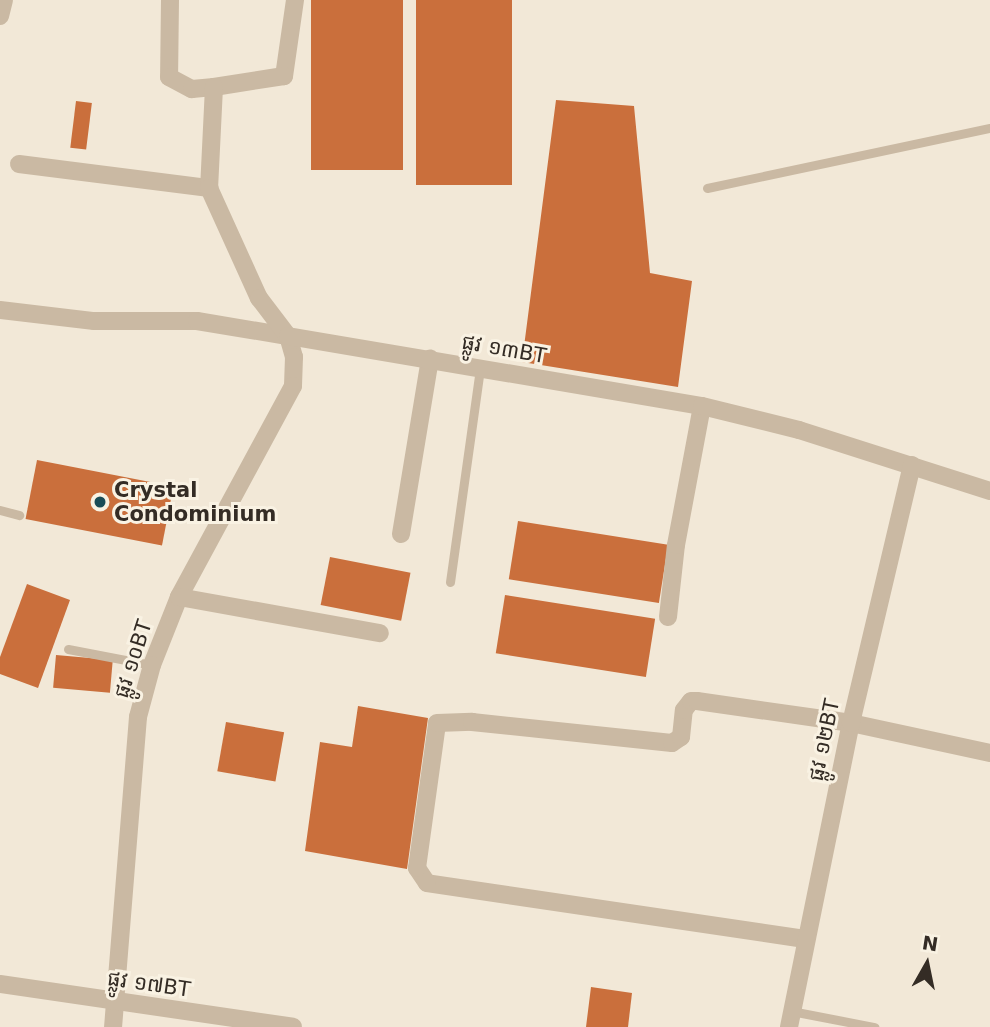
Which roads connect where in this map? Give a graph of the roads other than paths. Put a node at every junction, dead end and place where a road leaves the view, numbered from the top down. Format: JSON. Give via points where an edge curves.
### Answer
{"nodes":[{"id":1,"x":4,"y":0,"type":"edge"},
{"id":2,"x":170,"y":0,"type":"edge"},
{"id":3,"x":295,"y":0,"type":"edge"},
{"id":4,"x":0,"y":16,"type":"edge"},
{"id":5,"x":214,"y":87,"type":"junction"},
{"id":6,"x":990,"y":128,"type":"edge"},
{"id":7,"x":19,"y":163,"type":"dead end"},
{"id":8,"x":209,"y":188,"type":"junction"},
{"id":9,"x":707,"y":188,"type":"dead end"},
{"id":10,"x":0,"y":310,"type":"edge"},
{"id":11,"x":288,"y":336,"type":"junction"},
{"id":12,"x":430,"y":358,"type":"junction"},
{"id":13,"x":480,"y":368,"type":"junction"},
{"id":14,"x":702,"y":407,"type":"junction"},
{"id":15,"x":912,"y":466,"type":"junction"},
{"id":16,"x":990,"y":491,"type":"edge"},
{"id":17,"x":0,"y":510,"type":"edge"},
{"id":18,"x":19,"y":515,"type":"dead end"},
{"id":19,"x":401,"y":534,"type":"dead end"},
{"id":20,"x":450,"y":582,"type":"dead end"},
{"id":21,"x":179,"y":597,"type":"junction"},
{"id":22,"x":668,"y":617,"type":"dead end"},
{"id":23,"x":380,"y":634,"type":"dead end"},
{"id":24,"x":68,"y":649,"type":"dead end"},
{"id":25,"x":152,"y":665,"type":"junction"},
{"id":26,"x":851,"y":723,"type":"junction"},
{"id":27,"x":990,"y":753,"type":"edge"},
{"id":28,"x":804,"y":939,"type":"junction"},
{"id":29,"x":0,"y":985,"type":"edge"},
{"id":30,"x":114,"y":1003,"type":"junction"},
{"id":31,"x":790,"y":1019,"type":"edge"},
{"id":32,"x":113,"y":1027,"type":"edge"},
{"id":33,"x":293,"y":1027,"type":"edge"},
{"id":34,"x":874,"y":1027,"type":"edge"}],
"edges":[{"from":1,"to":4,"type":"street"},
{"from":2,"to":5,"type":"street","via":[[169,77],[192,89]]},
{"from":3,"to":5,"type":"street","via":[[284,76]]},
{"from":5,"to":8,"type":"street"},
{"from":6,"to":9,"type":"lane"},
{"from":7,"to":8,"type":"street"},
{"from":8,"to":11,"type":"street","via":[[259,298]]},
{"from":10,"to":11,"type":"street","name":"ផ្លូវ ១៣BT","via":[[94,321],[197,321]]},
{"from":11,"to":12,"type":"street","name":"ផ្លូវ ១៣BT"},
{"from":11,"to":21,"type":"street","name":"ផ្លូវ ១០BT","via":[[293,386]]},
{"from":12,"to":13,"type":"street","name":"ផ្លូវ ១៣BT"},
{"from":12,"to":19,"type":"street"},
{"from":13,"to":14,"type":"street","name":"ផ្លូវ ១៣BT"},
{"from":13,"to":20,"type":"lane"},
{"from":14,"to":15,"type":"street","name":"ផ្លូវ ១៣BT","via":[[799,430]]},
{"from":14,"to":22,"type":"street","via":[[676,545]]},
{"from":15,"to":16,"type":"street","name":"ផ្លូវ ១៣BT"},
{"from":15,"to":26,"type":"street","name":"ផ្លូវ ១២BT"},
{"from":17,"to":18,"type":"lane"},
{"from":21,"to":23,"type":"street"},
{"from":21,"to":25,"type":"street","name":"ផ្លូវ ១០BT"},
{"from":24,"to":25,"type":"lane"},
{"from":25,"to":30,"type":"street","name":"ផ្លូវ ១០BT","via":[[138,717]]},
{"from":26,"to":27,"type":"street"},
{"from":26,"to":28,"type":"street","name":"ផ្លូវ ១២BT"},
{"from":26,"to":28,"type":"street","via":[[691,701],[684,710],[681,737],[672,743],[472,722],[442,721],[435,728],[417,868],[427,883]]},
{"from":28,"to":31,"type":"street","name":"ផ្លូវ ១២BT"},
{"from":29,"to":30,"type":"street","name":"ផ្លូវ ១៧BT"},
{"from":30,"to":32,"type":"street","name":"ផ្លូវ ១០BT"},
{"from":30,"to":33,"type":"street","name":"ផ្លូវ ១៧BT"},
{"from":31,"to":34,"type":"lane"}]}
